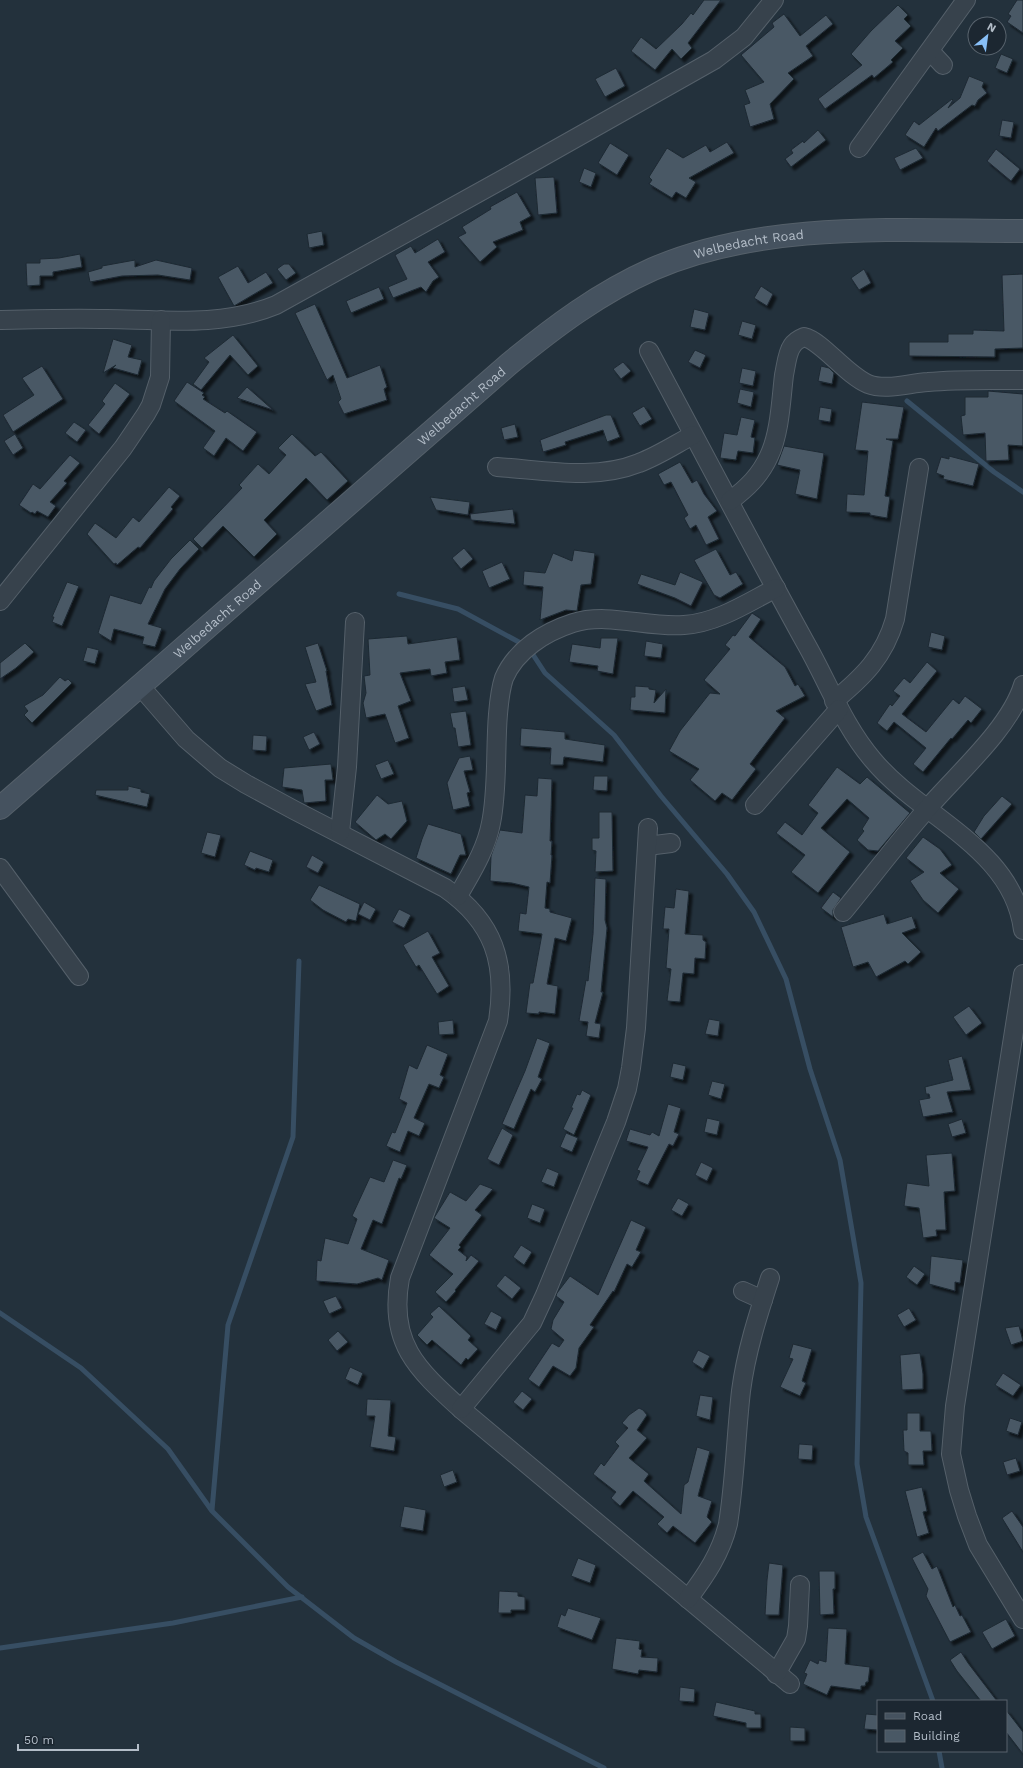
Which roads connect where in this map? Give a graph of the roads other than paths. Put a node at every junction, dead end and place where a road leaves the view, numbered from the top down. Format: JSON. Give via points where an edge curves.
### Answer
{"nodes":[{"id":1,"x":774,"y":0,"type":"edge"},
{"id":2,"x":966,"y":0,"type":"edge"},
{"id":3,"x":930,"y":50,"type":"junction"},
{"id":4,"x":943,"y":66,"type":"dead end"},
{"id":5,"x":859,"y":148,"type":"dead end"},
{"id":6,"x":1023,"y":231,"type":"edge"},
{"id":7,"x":161,"y":320,"type":"junction"},
{"id":8,"x":0,"y":321,"type":"edge"},
{"id":9,"x":649,"y":351,"type":"dead end"},
{"id":10,"x":1023,"y":380,"type":"edge"},
{"id":11,"x":693,"y":435,"type":"junction"},
{"id":12,"x":497,"y":467,"type":"dead end"},
{"id":13,"x":919,"y":468,"type":"dead end"},
{"id":14,"x":730,"y":501,"type":"junction"},
{"id":15,"x":776,"y":588,"type":"junction"},
{"id":16,"x":0,"y":601,"type":"edge"},
{"id":17,"x":355,"y":622,"type":"dead end"},
{"id":18,"x":1023,"y":685,"type":"edge"},
{"id":19,"x":141,"y":687,"type":"junction"},
{"id":20,"x":837,"y":705,"type":"junction"},
{"id":21,"x":755,"y":805,"type":"dead end"},
{"id":22,"x":0,"y":808,"type":"edge"},
{"id":23,"x":927,"y":809,"type":"junction"},
{"id":24,"x":648,"y":828,"type":"dead end"},
{"id":25,"x":340,"y":832,"type":"junction"},
{"id":26,"x":671,"y":843,"type":"dead end"},
{"id":27,"x":647,"y":846,"type":"junction"},
{"id":28,"x":0,"y":868,"type":"edge"},
{"id":29,"x":458,"y":896,"type":"junction"},
{"id":30,"x":843,"y":912,"type":"dead end"},
{"id":31,"x":1023,"y":930,"type":"edge"},
{"id":32,"x":1023,"y":974,"type":"edge"},
{"id":33,"x":79,"y":976,"type":"dead end"},
{"id":34,"x":770,"y":1278,"type":"dead end"},
{"id":35,"x":743,"y":1291,"type":"dead end"},
{"id":36,"x":763,"y":1300,"type":"junction"},
{"id":37,"x":461,"y":1409,"type":"junction"},
{"id":38,"x":800,"y":1585,"type":"dead end"},
{"id":39,"x":688,"y":1599,"type":"junction"},
{"id":40,"x":1023,"y":1619,"type":"edge"}],
"edges":[{"from":1,"to":7,"type":"street","via":[[744,37],[714,60],[276,305],[258,312],[224,319]]},
{"from":2,"to":3,"type":"street"},
{"from":3,"to":4,"type":"street"},
{"from":3,"to":5,"type":"street"},
{"from":6,"to":19,"type":"street","name":"Welbedacht Road","via":[[885,231],[805,234],[760,239],[678,260],[632,279],[584,306],[541,337]]},
{"from":7,"to":8,"type":"street","via":[[65,318]]},
{"from":7,"to":16,"type":"street","via":[[160,377],[146,414],[123,448]]},
{"from":9,"to":11,"type":"street"},
{"from":10,"to":14,"type":"street","via":[[877,386],[866,383],[846,370],[815,342],[804,337],[799,339],[790,349],[776,435],[770,455],[757,477]]},
{"from":11,"to":12,"type":"street","via":[[639,463],[602,472]]},
{"from":11,"to":14,"type":"street"},
{"from":13,"to":20,"type":"street","via":[[891,632],[876,660]]},
{"from":14,"to":15,"type":"street"},
{"from":15,"to":20,"type":"street"},
{"from":15,"to":29,"type":"street","via":[[708,622],[682,625],[584,621],[560,627],[526,648],[509,670],[502,686],[489,831],[480,858]]},
{"from":17,"to":25,"type":"street","via":[[347,767]]},
{"from":18,"to":23,"type":"street","via":[[1009,714],[984,747]]},
{"from":19,"to":22,"type":"street","name":"Welbedacht Road"},
{"from":19,"to":25,"type":"street","via":[[186,739],[220,768],[253,788]]},
{"from":20,"to":21,"type":"street"},
{"from":20,"to":23,"type":"street","via":[[848,726],[874,762]]},
{"from":23,"to":30,"type":"street"},
{"from":23,"to":31,"type":"street","via":[[944,820],[1001,874],[1018,906]]},
{"from":24,"to":27,"type":"street"},
{"from":25,"to":29,"type":"street"},
{"from":26,"to":27,"type":"street"},
{"from":27,"to":37,"type":"street","via":[[636,1028],[631,1068],[622,1104],[532,1323]]},
{"from":28,"to":33,"type":"street"},
{"from":29,"to":37,"type":"street","via":[[485,926],[492,941],[500,964],[501,1000],[494,1034],[409,1252],[397,1293],[399,1320],[404,1344],[410,1357]]},
{"from":32,"to":40,"type":"street","via":[[954,1406],[951,1454],[961,1497],[978,1545]]},
{"from":34,"to":36,"type":"street"},
{"from":35,"to":36,"type":"street"},
{"from":36,"to":39,"type":"street","via":[[745,1366],[727,1530],[716,1558]]},
{"from":37,"to":39,"type":"street"},
{"from":38,"to":39,"type":"street","via":[[796,1639],[783,1679]]}]}
